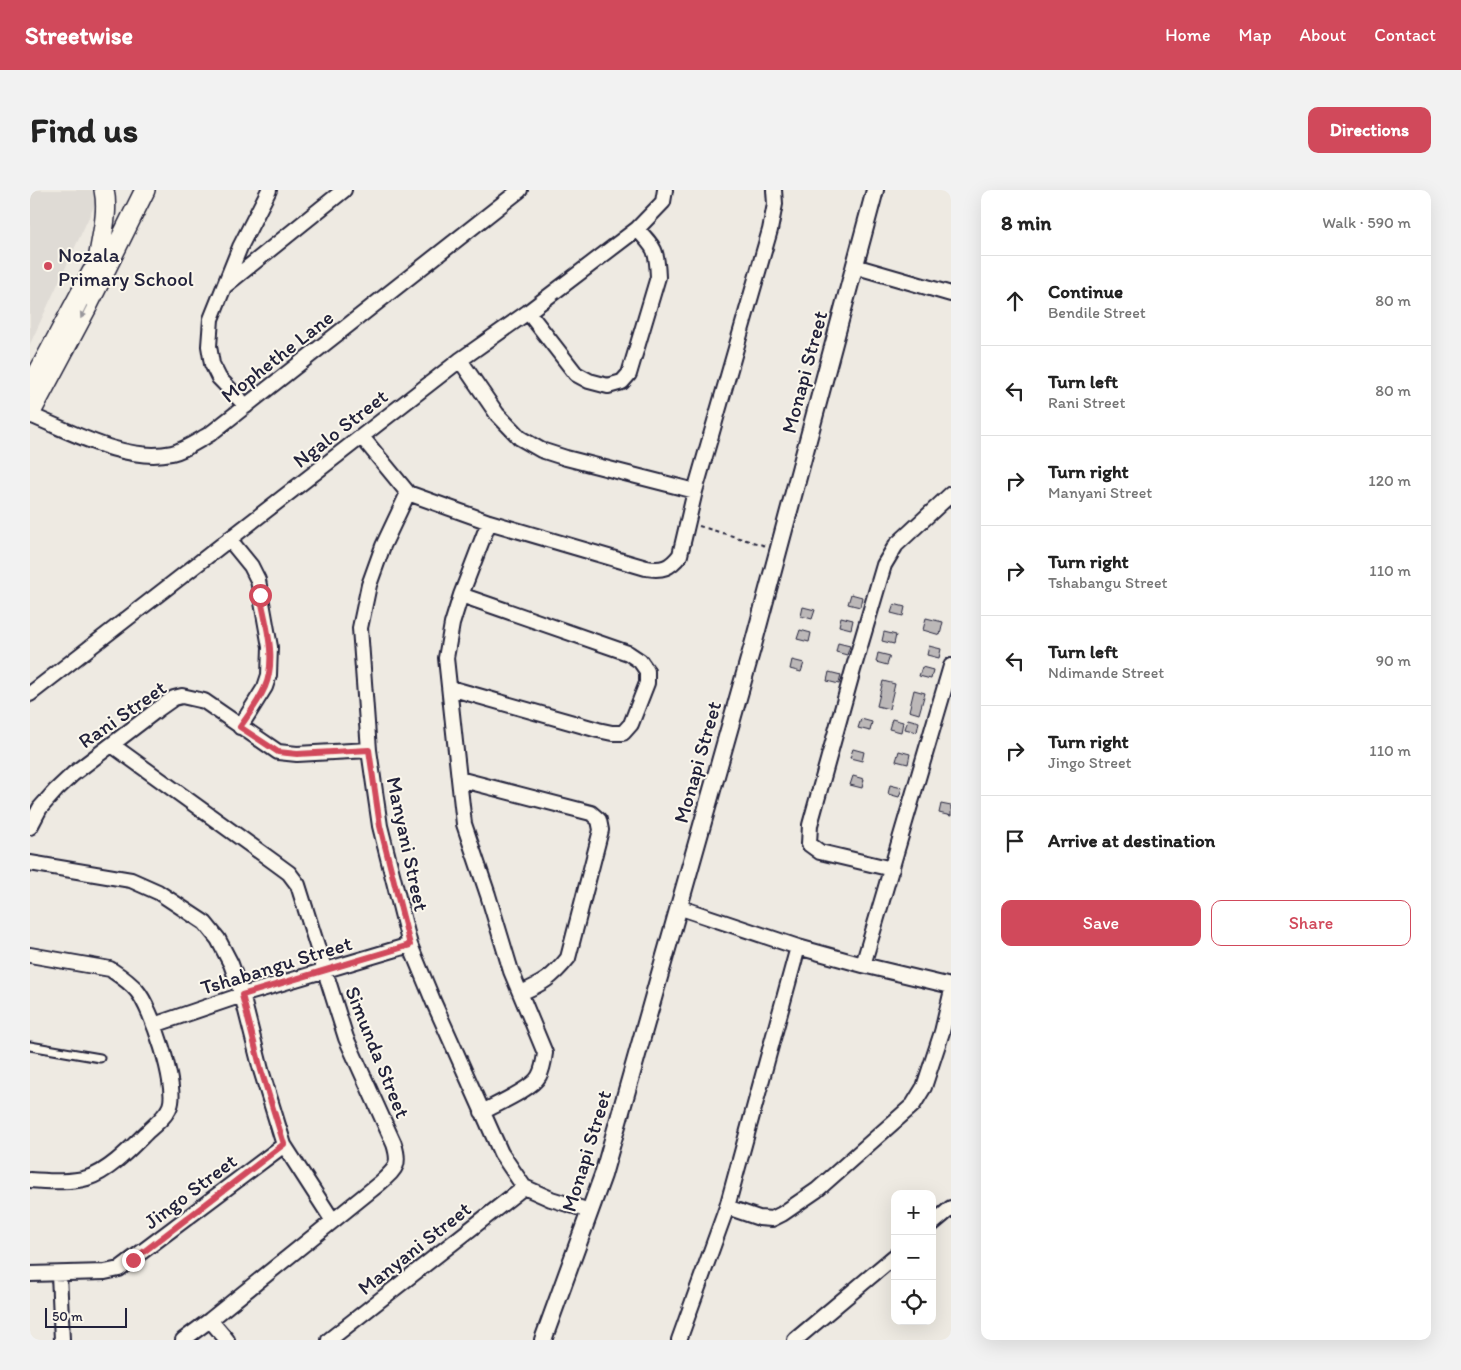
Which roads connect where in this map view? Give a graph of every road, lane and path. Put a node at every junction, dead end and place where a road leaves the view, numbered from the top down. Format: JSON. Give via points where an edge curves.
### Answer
{"nodes":[{"id":1,"x":104,"y":190,"type":"edge"},
{"id":2,"x":269,"y":190,"type":"edge"},
{"id":3,"x":344,"y":190,"type":"edge"},
{"id":4,"x":520,"y":190,"type":"edge"},
{"id":5,"x":665,"y":190,"type":"edge"},
{"id":6,"x":774,"y":190,"type":"edge"},
{"id":7,"x":875,"y":190,"type":"edge"},
{"id":8,"x":139,"y":191,"type":"edge"},
{"id":9,"x":638,"y":229,"type":"junction"},
{"id":10,"x":98,"y":261,"type":"junction"},
{"id":11,"x":854,"y":266,"type":"junction"},
{"id":12,"x":224,"y":287,"type":"junction"},
{"id":13,"x":951,"y":294,"type":"edge"},
{"id":14,"x":528,"y":312,"type":"junction"},
{"id":15,"x":460,"y":360,"type":"junction"},
{"id":16,"x":30,"y":388,"type":"edge"},
{"id":17,"x":246,"y":406,"type":"junction"},
{"id":18,"x":30,"y":414,"type":"edge"},
{"id":19,"x":362,"y":437,"type":"junction"},
{"id":20,"x":695,"y":491,"type":"junction"},
{"id":21,"x":408,"y":493,"type":"junction"},
{"id":22,"x":951,"y":494,"type":"edge"},
{"id":23,"x":490,"y":522,"type":"junction"},
{"id":24,"x":689,"y":523,"type":"junction"},
{"id":25,"x":229,"y":539,"type":"junction"},
{"id":26,"x":778,"y":550,"type":"junction"},
{"id":27,"x":461,"y":595,"type":"junction"},
{"id":28,"x":951,"y":666,"type":"edge"},
{"id":29,"x":450,"y":688,"type":"junction"},
{"id":30,"x":30,"y":694,"type":"edge"},
{"id":31,"x":240,"y":727,"type":"junction"},
{"id":32,"x":112,"y":745,"type":"junction"},
{"id":33,"x":369,"y":750,"type":"junction"},
{"id":34,"x":459,"y":779,"type":"junction"},
{"id":35,"x":30,"y":827,"type":"edge"},
{"id":36,"x":30,"y":863,"type":"edge"},
{"id":37,"x":892,"y":869,"type":"junction"},
{"id":38,"x":678,"y":906,"type":"junction"},
{"id":39,"x":410,"y":945,"type":"junction"},
{"id":40,"x":798,"y":947,"type":"junction"},
{"id":41,"x":30,"y":955,"type":"edge"},
{"id":42,"x":863,"y":965,"type":"junction"},
{"id":43,"x":324,"y":970,"type":"junction"},
{"id":44,"x":951,"y":986,"type":"edge"},
{"id":45,"x":521,"y":993,"type":"junction"},
{"id":46,"x":951,"y":994,"type":"edge"},
{"id":47,"x":242,"y":995,"type":"junction"},
{"id":48,"x":154,"y":1026,"type":"junction"},
{"id":49,"x":30,"y":1046,"type":"edge"},
{"id":50,"x":100,"y":1058,"type":"dead end"},
{"id":51,"x":482,"y":1112,"type":"junction"},
{"id":52,"x":284,"y":1144,"type":"junction"},
{"id":53,"x":30,"y":1180,"type":"edge"},
{"id":54,"x":524,"y":1188,"type":"junction"},
{"id":55,"x":726,"y":1207,"type":"junction"},
{"id":56,"x":951,"y":1208,"type":"edge"},
{"id":57,"x":590,"y":1211,"type":"junction"},
{"id":58,"x":333,"y":1221,"type":"junction"},
{"id":59,"x":936,"y":1221,"type":"edge"},
{"id":60,"x":891,"y":1259,"type":"edge"},
{"id":61,"x":30,"y":1274,"type":"edge"},
{"id":62,"x":59,"y":1274,"type":"junction"},
{"id":63,"x":210,"y":1320,"type":"junction"},
{"id":64,"x":62,"y":1340,"type":"edge"},
{"id":65,"x":182,"y":1340,"type":"edge"},
{"id":66,"x":227,"y":1340,"type":"edge"},
{"id":67,"x":329,"y":1340,"type":"edge"},
{"id":68,"x":543,"y":1340,"type":"edge"},
{"id":69,"x":679,"y":1340,"type":"edge"},
{"id":70,"x":795,"y":1340,"type":"edge"}],
"edges":[{"from":1,"to":10,"type":"main road","via":[[107,202]]},
{"from":2,"to":12,"type":"street"},
{"from":3,"to":12,"type":"street"},
{"from":4,"to":17,"type":"street","name":"Mophethe Lane"},
{"from":5,"to":9,"type":"street","name":"Ngalo Street","via":[[663,202]]},
{"from":6,"to":20,"type":"street","via":[[770,230]]},
{"from":7,"to":11,"type":"street","name":"Monapi Street"},
{"from":8,"to":10,"type":"main road"},
{"from":8,"to":18,"type":"main road","one_way":true,"via":[[86,309]]},
{"from":9,"to":14,"type":"street","name":"Ngalo Street"},
{"from":9,"to":14,"type":"street","via":[[654,247],[658,277],[629,374],[622,382],[608,386],[576,374]]},
{"from":10,"to":16,"type":"main road"},
{"from":11,"to":13,"type":"street"},
{"from":11,"to":26,"type":"street","name":"Monapi Street"},
{"from":12,"to":17,"type":"street","via":[[211,319],[209,346],[212,364],[219,378]]},
{"from":14,"to":15,"type":"street","name":"Ngalo Street"},
{"from":15,"to":19,"type":"street","name":"Ngalo Street"},
{"from":15,"to":20,"type":"street","via":[[497,414],[520,438],[540,450]]},
{"from":17,"to":18,"type":"street","name":"Mophethe Lane","via":[[210,434],[173,452],[142,454],[103,445]]},
{"from":19,"to":21,"type":"street"},
{"from":19,"to":25,"type":"street","name":"Ngalo Street"},
{"from":20,"to":24,"type":"street"},
{"from":21,"to":23,"type":"street"},
{"from":21,"to":33,"type":"street","name":"Manyani Street","via":[[369,585],[360,628]]},
{"from":22,"to":37,"type":"street","via":[[896,545],[884,565],[810,825],[809,844],[820,852]]},
{"from":23,"to":24,"type":"street","via":[[658,570],[674,563],[680,555]]},
{"from":23,"to":27,"type":"street"},
{"from":24,"to":26,"type":"path"},
{"from":25,"to":30,"type":"street","name":"Ngalo Street"},
{"from":25,"to":31,"type":"street","via":[[258,580],[270,661],[265,687]]},
{"from":26,"to":38,"type":"street","name":"Monapi Street"},
{"from":27,"to":29,"type":"street","via":[[446,658]]},
{"from":27,"to":29,"type":"street","via":[[628,653],[647,671],[648,683],[631,724],[623,733],[598,730]]},
{"from":28,"to":37,"type":"street"},
{"from":29,"to":34,"type":"street"},
{"from":31,"to":32,"type":"street","name":"Rani Street","via":[[204,701],[182,696],[162,706]]},
{"from":31,"to":33,"type":"street","name":"Rani Street","via":[[278,752]]},
{"from":32,"to":35,"type":"street","name":"Rani Street","via":[[56,790],[40,808]]},
{"from":32,"to":43,"type":"street","name":"Simunda Street","via":[[289,873],[298,885]]},
{"from":33,"to":39,"type":"street","name":"Manyani Street","via":[[380,826]]},
{"from":34,"to":45,"type":"street","via":[[464,824]]},
{"from":34,"to":45,"type":"street","via":[[591,813],[600,820],[601,830],[568,958],[546,981]]},
{"from":36,"to":47,"type":"street","via":[[131,880],[173,901],[205,923],[218,939]]},
{"from":37,"to":42,"type":"street"},
{"from":38,"to":40,"type":"street"},
{"from":38,"to":57,"type":"street","name":"Monapi Street","via":[[603,1175]]},
{"from":39,"to":43,"type":"street","name":"Tshabangu Street"},
{"from":39,"to":51,"type":"street","name":"Manyani Street"},
{"from":40,"to":42,"type":"street"},
{"from":40,"to":55,"type":"street"},
{"from":41,"to":48,"type":"street","via":[[110,970],[119,975],[137,991]]},
{"from":42,"to":44,"type":"street"},
{"from":43,"to":47,"type":"street","name":"Tshabangu Street"},
{"from":43,"to":58,"type":"street","name":"Simunda Street","via":[[346,1038],[398,1156],[392,1172]]},
{"from":45,"to":51,"type":"street","via":[[545,1053],[543,1067],[538,1078],[522,1091]]},
{"from":46,"to":55,"type":"street","via":[[924,1087],[913,1105],[817,1190],[782,1214],[772,1219],[759,1218]]},
{"from":47,"to":48,"type":"street","name":"Tshabangu Street"},
{"from":47,"to":52,"type":"street"},
{"from":48,"to":53,"type":"street","via":[[173,1097],[164,1116],[128,1151],[95,1175],[76,1180]]},
{"from":49,"to":50,"type":"lane"},
{"from":51,"to":54,"type":"street","name":"Manyani Street","via":[[501,1153]]},
{"from":52,"to":58,"type":"street"},
{"from":52,"to":62,"type":"street","name":"Jingo Street","via":[[119,1269]]},
{"from":54,"to":57,"type":"street"},
{"from":54,"to":67,"type":"street","name":"Manyani Street"},
{"from":55,"to":69,"type":"street"},
{"from":56,"to":59,"type":"street"},
{"from":57,"to":68,"type":"street","name":"Monapi Street"},
{"from":58,"to":63,"type":"street","name":"Simunda Street"},
{"from":60,"to":70,"type":"street"},
{"from":61,"to":62,"type":"street","name":"Jingo Street"},
{"from":62,"to":64,"type":"street"},
{"from":63,"to":65,"type":"street","name":"Simunda Street"},
{"from":63,"to":66,"type":"street"}]}
